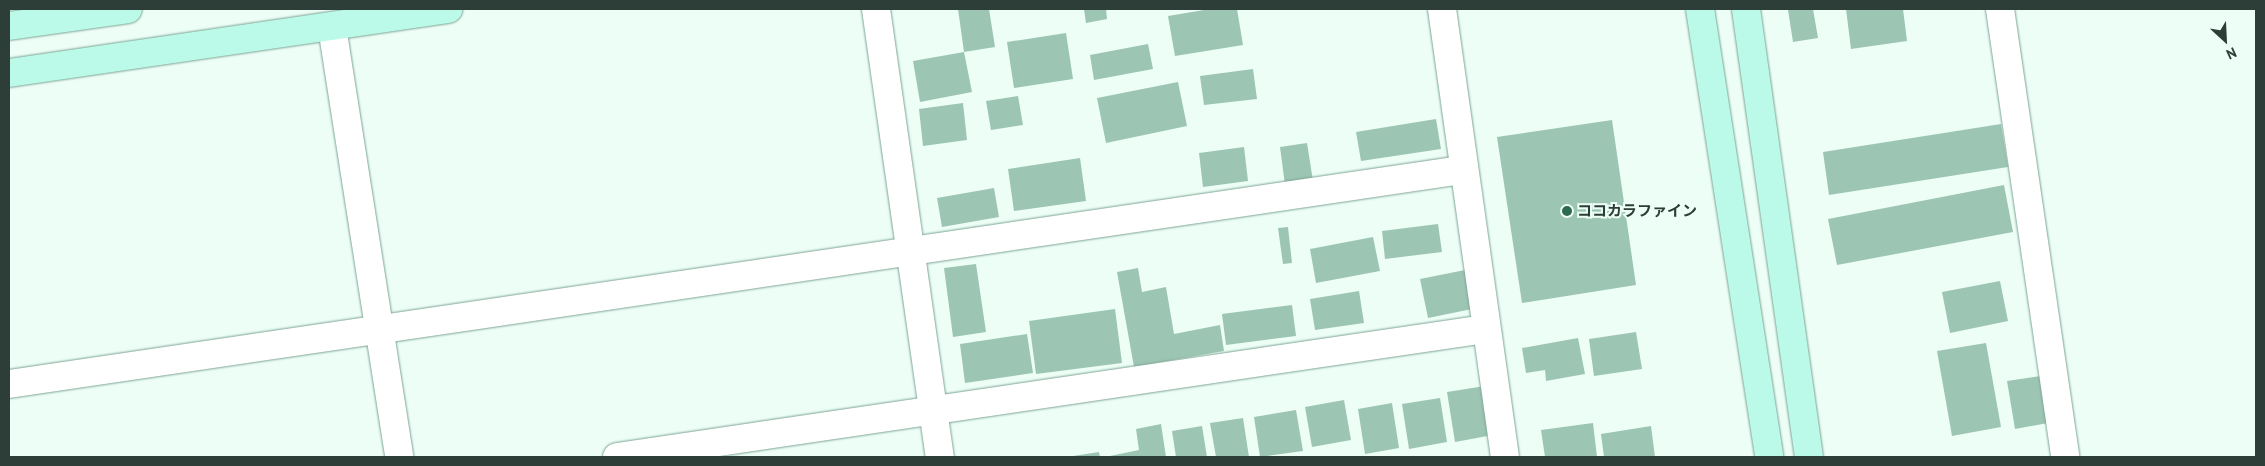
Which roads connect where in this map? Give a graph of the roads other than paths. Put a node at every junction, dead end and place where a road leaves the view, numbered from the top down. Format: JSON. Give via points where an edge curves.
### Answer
{"nodes":[{"id":1,"x":128,"y":9,"type":"edge"},
{"id":2,"x":448,"y":9,"type":"edge"},
{"id":3,"x":876,"y":9,"type":"edge"},
{"id":4,"x":1442,"y":9,"type":"edge"},
{"id":5,"x":1700,"y":9,"type":"edge"},
{"id":6,"x":1746,"y":9,"type":"edge"},
{"id":7,"x":2000,"y":9,"type":"edge"},
{"id":8,"x":9,"y":26,"type":"edge"},
{"id":9,"x":332,"y":27,"type":"junction"},
{"id":10,"x":9,"y":73,"type":"edge"},
{"id":11,"x":1462,"y":170,"type":"junction"},
{"id":12,"x":912,"y":249,"type":"junction"},
{"id":13,"x":380,"y":329,"type":"junction"},
{"id":14,"x":1485,"y":329,"type":"junction"},
{"id":15,"x":9,"y":384,"type":"edge"},
{"id":16,"x":933,"y":411,"type":"junction"},
{"id":17,"x":399,"y":457,"type":"edge"},
{"id":18,"x":618,"y":457,"type":"edge"},
{"id":19,"x":940,"y":457,"type":"edge"},
{"id":20,"x":1505,"y":457,"type":"edge"},
{"id":21,"x":1769,"y":457,"type":"edge"},
{"id":22,"x":1808,"y":457,"type":"edge"},
{"id":23,"x":2065,"y":457,"type":"edge"}],
"edges":[{"from":1,"to":8,"type":"street"},
{"from":2,"to":9,"type":"street"},
{"from":3,"to":12,"type":"street"},
{"from":4,"to":11,"type":"street"},
{"from":5,"to":21,"type":"street"},
{"from":6,"to":22,"type":"street"},
{"from":7,"to":23,"type":"street"},
{"from":9,"to":10,"type":"street"},
{"from":9,"to":13,"type":"street"},
{"from":11,"to":12,"type":"street"},
{"from":11,"to":14,"type":"street"},
{"from":12,"to":13,"type":"street"},
{"from":12,"to":16,"type":"street"},
{"from":13,"to":15,"type":"street"},
{"from":13,"to":17,"type":"street"},
{"from":14,"to":16,"type":"street"},
{"from":14,"to":20,"type":"street"},
{"from":16,"to":18,"type":"street"},
{"from":16,"to":19,"type":"street"}]}
